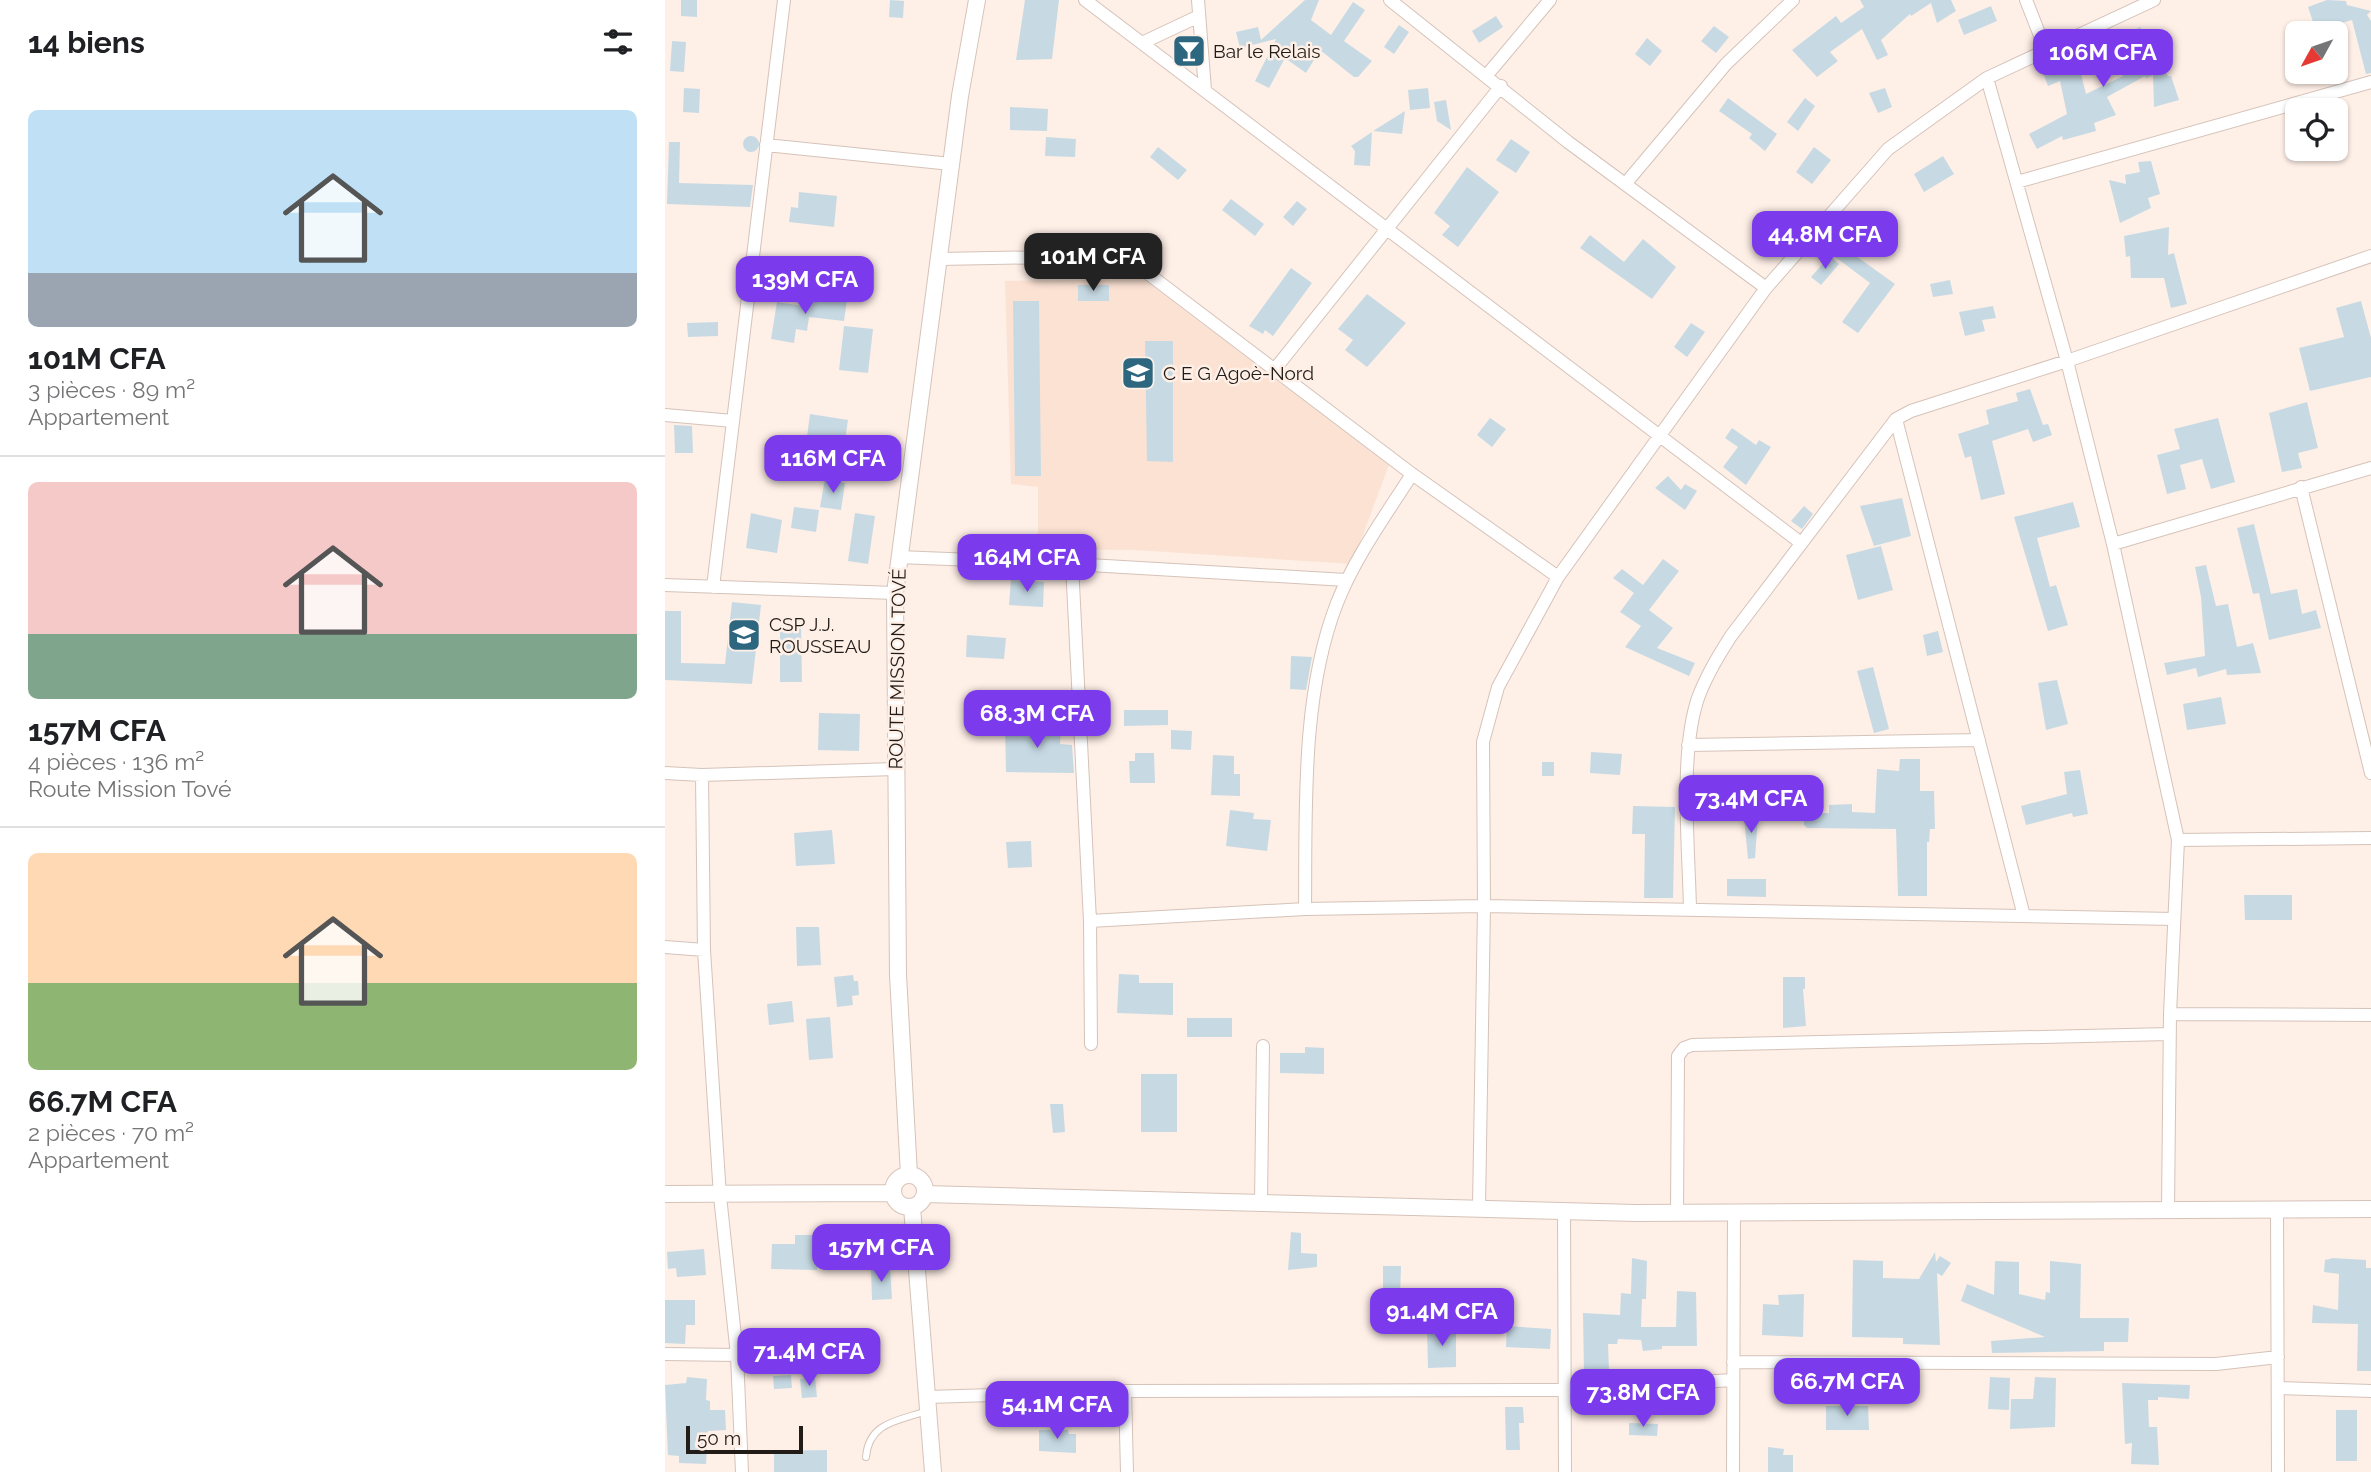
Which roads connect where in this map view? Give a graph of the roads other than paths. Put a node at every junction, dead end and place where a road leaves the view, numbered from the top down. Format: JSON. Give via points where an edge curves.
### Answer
{"nodes":[{"id":1,"x":784,"y":0,"type":"edge"},
{"id":2,"x":977,"y":0,"type":"edge"},
{"id":3,"x":1085,"y":0,"type":"edge"},
{"id":4,"x":1198,"y":0,"type":"edge"},
{"id":5,"x":1390,"y":0,"type":"edge"},
{"id":6,"x":1550,"y":0,"type":"edge"},
{"id":7,"x":1793,"y":0,"type":"edge"},
{"id":8,"x":2026,"y":0,"type":"edge"},
{"id":9,"x":2154,"y":0,"type":"edge"},
{"id":10,"x":1197,"y":17,"type":"junction"},
{"id":11,"x":1144,"y":42,"type":"junction"},
{"id":12,"x":2046,"y":51,"type":"junction"},
{"id":13,"x":1487,"y":75,"type":"junction"},
{"id":14,"x":1987,"y":78,"type":"junction"},
{"id":15,"x":2371,"y":82,"type":"edge"},
{"id":16,"x":1501,"y":86,"type":"junction"},
{"id":17,"x":1205,"y":90,"type":"junction"},
{"id":18,"x":766,"y":145,"type":"junction"},
{"id":19,"x":951,"y":164,"type":"junction"},
{"id":20,"x":2017,"y":182,"type":"junction"},
{"id":21,"x":1626,"y":183,"type":"junction"},
{"id":22,"x":1389,"y":228,"type":"junction"},
{"id":23,"x":2371,"y":256,"type":"edge"},
{"id":24,"x":939,"y":259,"type":"junction"},
{"id":25,"x":1766,"y":288,"type":"junction"},
{"id":26,"x":2067,"y":361,"type":"junction"},
{"id":27,"x":1275,"y":369,"type":"junction"},
{"id":28,"x":665,"y":415,"type":"edge"},
{"id":29,"x":1896,"y":419,"type":"junction"},
{"id":30,"x":733,"y":421,"type":"junction"},
{"id":31,"x":1661,"y":436,"type":"junction"},
{"id":32,"x":2371,"y":468,"type":"edge"},
{"id":33,"x":1412,"y":474,"type":"junction"},
{"id":34,"x":2301,"y":487,"type":"junction"},
{"id":35,"x":1801,"y":542,"type":"junction"},
{"id":36,"x":2113,"y":544,"type":"junction"},
{"id":37,"x":898,"y":557,"type":"junction"},
{"id":38,"x":1072,"y":564,"type":"junction"},
{"id":39,"x":1558,"y":577,"type":"junction"},
{"id":40,"x":1346,"y":580,"type":"junction"},
{"id":41,"x":665,"y":585,"type":"edge"},
{"id":42,"x":713,"y":587,"type":"junction"},
{"id":43,"x":895,"y":593,"type":"junction"},
{"id":44,"x":1979,"y":740,"type":"junction"},
{"id":45,"x":1689,"y":745,"type":"junction"},
{"id":46,"x":895,"y":769,"type":"junction"},
{"id":47,"x":665,"y":773,"type":"edge"},
{"id":48,"x":2371,"y":774,"type":"edge"},
{"id":49,"x":702,"y":775,"type":"junction"},
{"id":50,"x":2371,"y":838,"type":"edge"},
{"id":51,"x":2178,"y":840,"type":"junction"},
{"id":52,"x":1485,"y":906,"type":"junction"},
{"id":53,"x":1305,"y":909,"type":"junction"},
{"id":54,"x":1690,"y":910,"type":"junction"},
{"id":55,"x":2024,"y":916,"type":"junction"},
{"id":56,"x":2174,"y":919,"type":"junction"},
{"id":57,"x":1090,"y":921,"type":"junction"},
{"id":58,"x":665,"y":947,"type":"edge"},
{"id":59,"x":704,"y":950,"type":"junction"},
{"id":60,"x":2170,"y":1014,"type":"junction"},
{"id":61,"x":2371,"y":1015,"type":"edge"},
{"id":62,"x":2169,"y":1034,"type":"junction"},
{"id":63,"x":1091,"y":1044,"type":"dead end"},
{"id":64,"x":1263,"y":1046,"type":"dead end"},
{"id":65,"x":909,"y":1174,"type":"junction"},
{"id":66,"x":665,"y":1194,"type":"edge"},
{"id":67,"x":893,"y":1194,"type":"junction"},
{"id":68,"x":925,"y":1194,"type":"junction"},
{"id":69,"x":720,"y":1196,"type":"junction"},
{"id":70,"x":1261,"y":1202,"type":"junction"},
{"id":71,"x":912,"y":1207,"type":"junction"},
{"id":72,"x":1479,"y":1207,"type":"junction"},
{"id":73,"x":2371,"y":1209,"type":"edge"},
{"id":74,"x":2168,"y":1210,"type":"junction"},
{"id":75,"x":2277,"y":1210,"type":"junction"},
{"id":76,"x":1565,"y":1212,"type":"junction"},
{"id":77,"x":1677,"y":1213,"type":"junction"},
{"id":78,"x":1734,"y":1213,"type":"junction"},
{"id":79,"x":665,"y":1354,"type":"edge"},
{"id":80,"x":737,"y":1355,"type":"junction"},
{"id":81,"x":2278,"y":1357,"type":"junction"},
{"id":82,"x":1733,"y":1362,"type":"junction"},
{"id":83,"x":1733,"y":1380,"type":"junction"},
{"id":84,"x":2278,"y":1388,"type":"junction"},
{"id":85,"x":1567,"y":1390,"type":"junction"},
{"id":86,"x":1125,"y":1391,"type":"junction"},
{"id":87,"x":2371,"y":1391,"type":"edge"},
{"id":88,"x":927,"y":1404,"type":"junction"},
{"id":89,"x":866,"y":1457,"type":"dead end"},
{"id":90,"x":742,"y":1472,"type":"edge"},
{"id":91,"x":933,"y":1472,"type":"edge"},
{"id":92,"x":1127,"y":1472,"type":"edge"},
{"id":93,"x":1565,"y":1472,"type":"edge"},
{"id":94,"x":1733,"y":1472,"type":"edge"},
{"id":95,"x":2278,"y":1472,"type":"edge"}],
"edges":[{"from":1,"to":18,"type":"street"},
{"from":2,"to":19,"type":"street","name":"ROUTE MISSION TOVÉ"},
{"from":3,"to":11,"type":"street"},
{"from":4,"to":10,"type":"street"},
{"from":5,"to":13,"type":"street"},
{"from":6,"to":13,"type":"street"},
{"from":7,"to":21,"type":"street","via":[[1726,64]]},
{"from":8,"to":12,"type":"street"},
{"from":9,"to":12,"type":"street"},
{"from":10,"to":11,"type":"street"},
{"from":10,"to":17,"type":"street"},
{"from":11,"to":17,"type":"street"},
{"from":12,"to":14,"type":"street"},
{"from":13,"to":16,"type":"street"},
{"from":14,"to":20,"type":"street"},
{"from":14,"to":25,"type":"street","via":[[1888,149]]},
{"from":15,"to":20,"type":"street"},
{"from":16,"to":21,"type":"street"},
{"from":16,"to":22,"type":"street"},
{"from":17,"to":22,"type":"street"},
{"from":18,"to":19,"type":"street"},
{"from":18,"to":30,"type":"street"},
{"from":19,"to":24,"type":"street","name":"ROUTE MISSION TOVÉ"},
{"from":20,"to":26,"type":"street"},
{"from":21,"to":25,"type":"street"},
{"from":22,"to":27,"type":"street"},
{"from":22,"to":31,"type":"street"},
{"from":23,"to":26,"type":"street"},
{"from":24,"to":27,"type":"street","via":[[1108,256],[1124,260]]},
{"from":24,"to":37,"type":"street","name":"ROUTE MISSION TOVÉ"},
{"from":25,"to":31,"type":"street"},
{"from":26,"to":29,"type":"street"},
{"from":26,"to":36,"type":"street"},
{"from":27,"to":33,"type":"street"},
{"from":28,"to":30,"type":"street"},
{"from":29,"to":35,"type":"street"},
{"from":29,"to":44,"type":"street"},
{"from":30,"to":42,"type":"street"},
{"from":31,"to":35,"type":"street"},
{"from":31,"to":39,"type":"street"},
{"from":32,"to":34,"type":"street"},
{"from":33,"to":39,"type":"street"},
{"from":33,"to":40,"type":"street"},
{"from":34,"to":36,"type":"street"},
{"from":34,"to":48,"type":"street"},
{"from":35,"to":45,"type":"street","via":[[1714,662],[1698,697]]},
{"from":36,"to":51,"type":"street"},
{"from":37,"to":38,"type":"street"},
{"from":37,"to":43,"type":"street","name":"ROUTE MISSION TOVÉ"},
{"from":38,"to":40,"type":"street"},
{"from":38,"to":57,"type":"street"},
{"from":39,"to":52,"type":"street","via":[[1498,687],[1483,742]]},
{"from":40,"to":53,"type":"street","via":[[1325,648],[1308,753]]},
{"from":41,"to":42,"type":"street"},
{"from":42,"to":43,"type":"street"},
{"from":43,"to":46,"type":"street","name":"ROUTE MISSION TOVÉ"},
{"from":44,"to":45,"type":"street"},
{"from":44,"to":55,"type":"street"},
{"from":45,"to":54,"type":"street"},
{"from":46,"to":49,"type":"street"},
{"from":46,"to":65,"type":"street","name":"ROUTE MISSION TOVÉ","via":[[898,975]]},
{"from":47,"to":49,"type":"street"},
{"from":49,"to":59,"type":"street"},
{"from":50,"to":51,"type":"street"},
{"from":51,"to":56,"type":"street"},
{"from":52,"to":53,"type":"street"},
{"from":52,"to":54,"type":"street"},
{"from":52,"to":72,"type":"street"},
{"from":53,"to":57,"type":"street"},
{"from":54,"to":55,"type":"street"},
{"from":55,"to":56,"type":"street"},
{"from":56,"to":60,"type":"street"},
{"from":57,"to":63,"type":"street"},
{"from":58,"to":59,"type":"street"},
{"from":59,"to":69,"type":"street"},
{"from":60,"to":61,"type":"street"},
{"from":60,"to":62,"type":"street"},
{"from":62,"to":74,"type":"street"},
{"from":62,"to":77,"type":"street","via":[[1692,1045],[1678,1056]]},
{"from":64,"to":70,"type":"street"},
{"from":65,"to":67,"type":"street","via":[[896,1181]]},
{"from":65,"to":68,"type":"street","via":[[923,1182]]},
{"from":66,"to":69,"type":"street"},
{"from":67,"to":69,"type":"street"},
{"from":67,"to":71,"type":"street","via":[[900,1204]]},
{"from":68,"to":70,"type":"street"},
{"from":68,"to":71,"type":"street"},
{"from":69,"to":80,"type":"street"},
{"from":70,"to":72,"type":"street"},
{"from":71,"to":88,"type":"street"},
{"from":72,"to":76,"type":"street"},
{"from":73,"to":75,"type":"street"},
{"from":74,"to":75,"type":"street"},
{"from":74,"to":78,"type":"street"},
{"from":75,"to":81,"type":"street"},
{"from":76,"to":77,"type":"street"},
{"from":76,"to":85,"type":"street"},
{"from":77,"to":78,"type":"street"},
{"from":78,"to":82,"type":"street"},
{"from":79,"to":80,"type":"street"},
{"from":80,"to":90,"type":"street"},
{"from":81,"to":82,"type":"street","via":[[2216,1364]]},
{"from":81,"to":84,"type":"street"},
{"from":82,"to":83,"type":"street"},
{"from":83,"to":85,"type":"street"},
{"from":83,"to":94,"type":"street"},
{"from":84,"to":87,"type":"street"},
{"from":84,"to":95,"type":"street"},
{"from":85,"to":86,"type":"street"},
{"from":85,"to":93,"type":"street"},
{"from":86,"to":88,"type":"street"},
{"from":86,"to":92,"type":"street"},
{"from":88,"to":89,"type":"lane","via":[[872,1433]]},
{"from":88,"to":91,"type":"street"}]}
